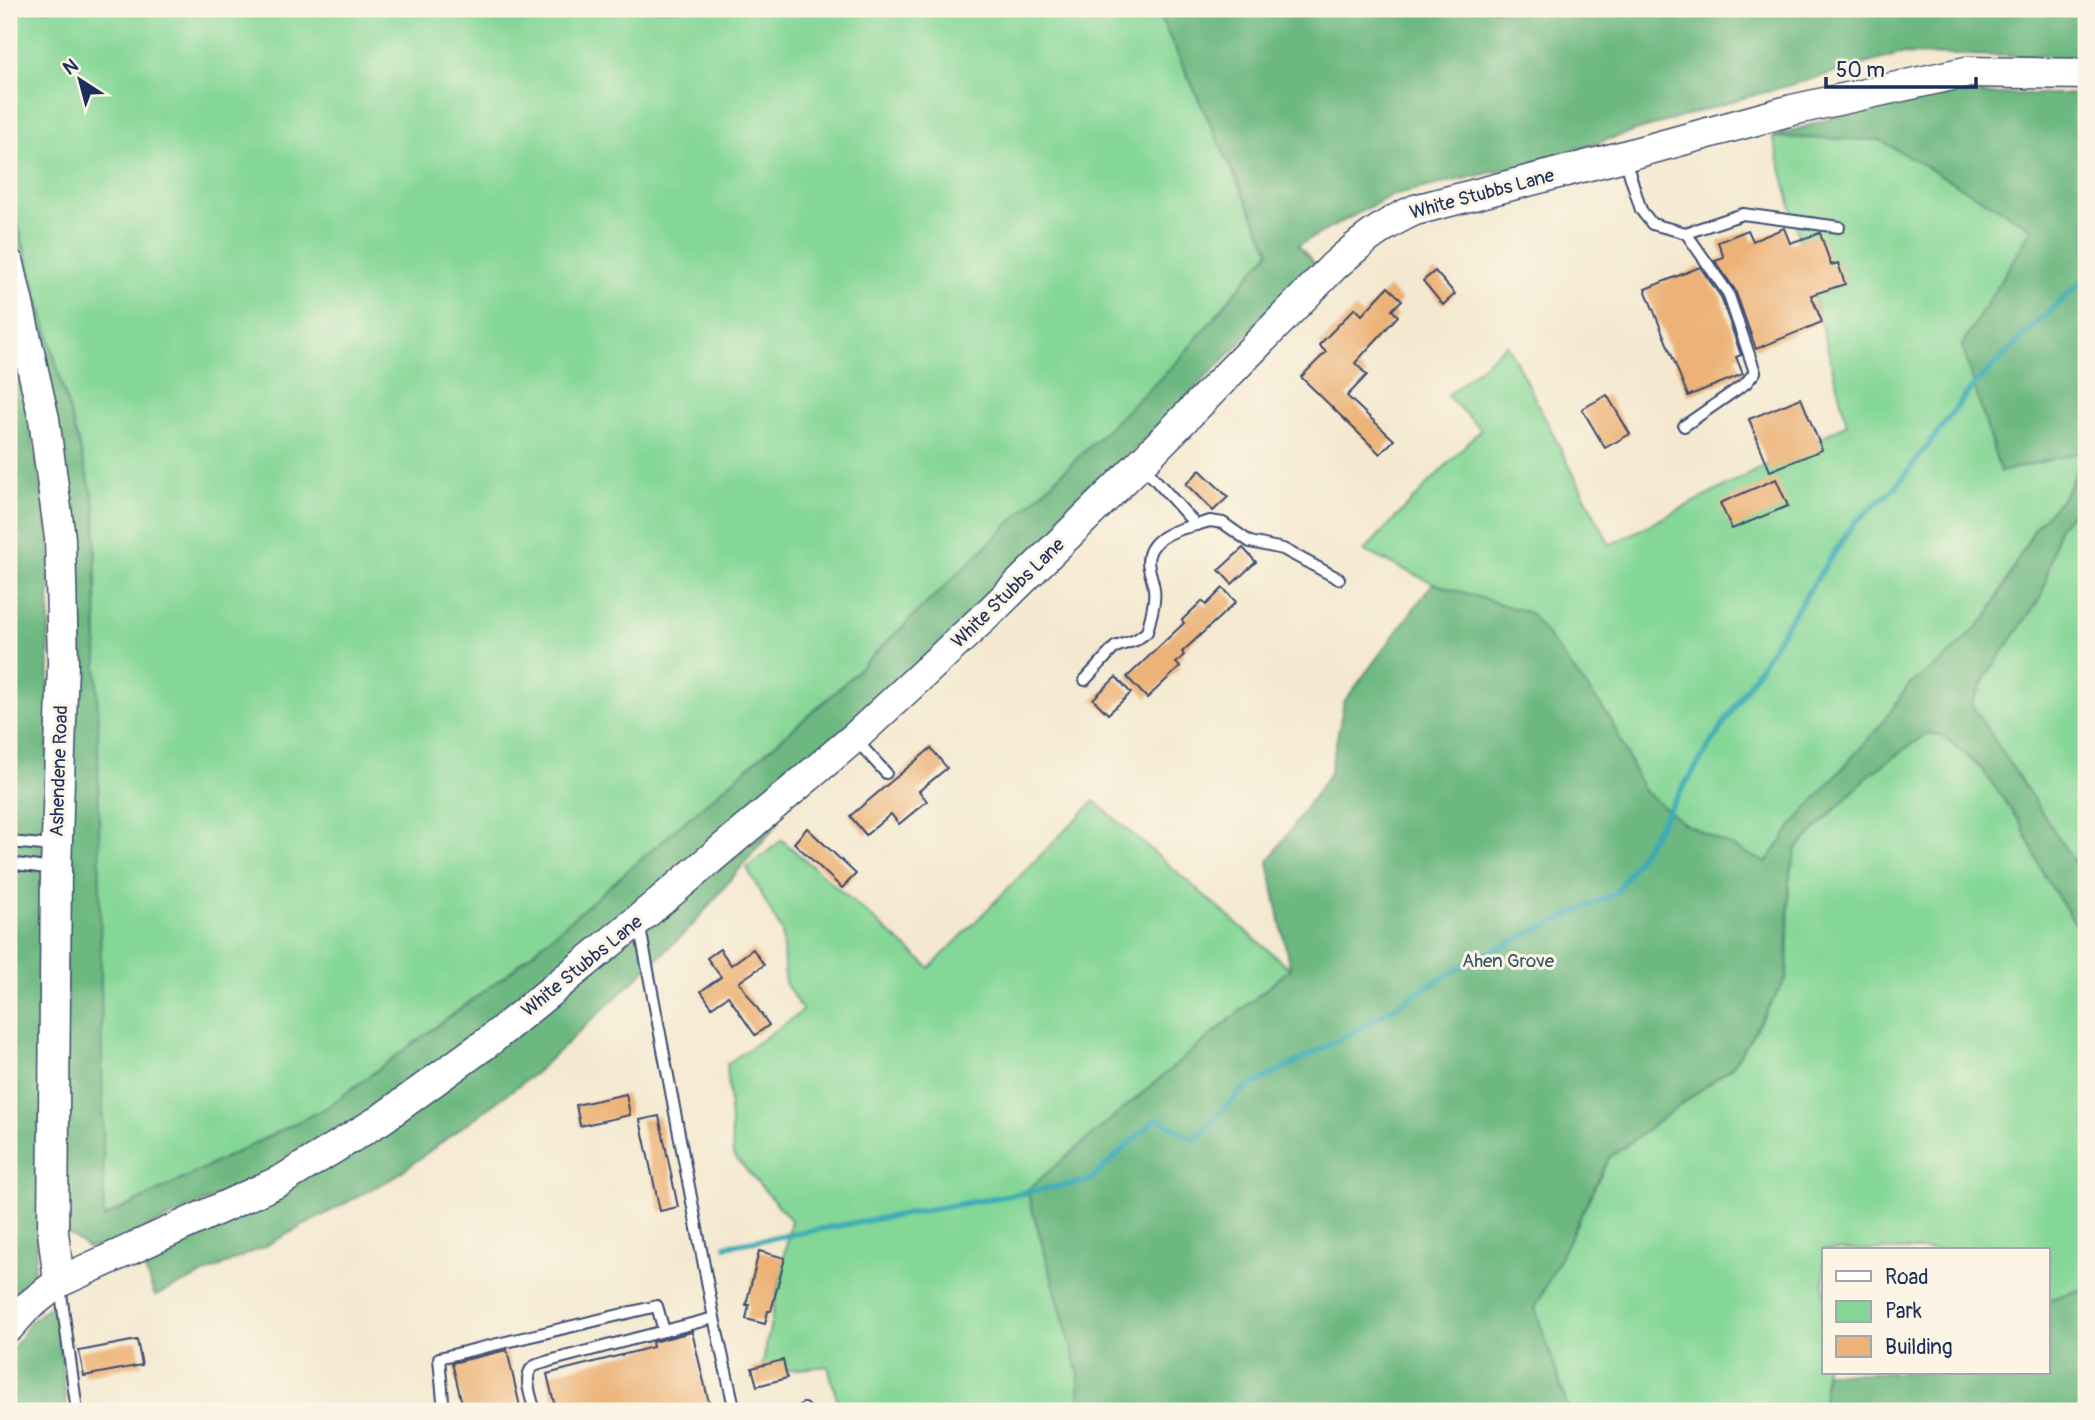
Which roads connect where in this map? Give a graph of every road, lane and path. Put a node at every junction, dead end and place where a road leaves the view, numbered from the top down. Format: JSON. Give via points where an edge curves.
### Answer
{"nodes":[{"id":1,"x":2086,"y":74,"type":"edge"},
{"id":2,"x":1624,"y":156,"type":"junction"},
{"id":3,"x":1839,"y":227,"type":"dead end"},
{"id":4,"x":1686,"y":233,"type":"junction"},
{"id":5,"x":9,"y":264,"type":"edge"},
{"id":6,"x":1684,"y":426,"type":"dead end"},
{"id":7,"x":1141,"y":463,"type":"junction"},
{"id":8,"x":1196,"y":525,"type":"junction"},
{"id":9,"x":1339,"y":579,"type":"dead end"},
{"id":10,"x":1085,"y":680,"type":"dead end"},
{"id":11,"x":854,"y":738,"type":"junction"},
{"id":12,"x":886,"y":774,"type":"dead end"},
{"id":13,"x":9,"y":842,"type":"edge"},
{"id":14,"x":56,"y":858,"type":"junction"},
{"id":15,"x":9,"y":863,"type":"edge"},
{"id":16,"x":638,"y":920,"type":"junction"},
{"id":17,"x":59,"y":1282,"type":"junction"},
{"id":18,"x":714,"y":1318,"type":"junction"},
{"id":19,"x":9,"y":1327,"type":"edge"},
{"id":20,"x":664,"y":1331,"type":"junction"},
{"id":21,"x":77,"y":1411,"type":"edge"},
{"id":22,"x":444,"y":1411,"type":"edge"},
{"id":23,"x":535,"y":1411,"type":"edge"},
{"id":24,"x":735,"y":1411,"type":"edge"}],
"edges":[{"from":1,"to":2,"type":"street","name":"White Stubbs Lane","via":[[1966,72],[1792,110]]},
{"from":2,"to":4,"type":"lane","via":[[1641,210],[1652,224]]},
{"from":2,"to":7,"type":"street","name":"White Stubbs Lane","via":[[1415,210],[1390,221],[1334,266]]},
{"from":3,"to":4,"type":"lane","via":[[1743,214]]},
{"from":4,"to":6,"type":"lane","via":[[1728,293],[1755,372]]},
{"from":5,"to":14,"type":"street","name":"Ashendene Road","via":[[44,419],[60,538],[63,663]]},
{"from":7,"to":8,"type":"lane"},
{"from":7,"to":11,"type":"street","name":"White Stubbs Lane"},
{"from":8,"to":9,"type":"lane","via":[[1223,523],[1250,542],[1283,549]]},
{"from":8,"to":10,"type":"lane","via":[[1156,542],[1149,556],[1155,592],[1147,632],[1115,647]]},
{"from":11,"to":12,"type":"lane"},
{"from":11,"to":16,"type":"street","name":"White Stubbs Lane"},
{"from":13,"to":14,"type":"lane"},
{"from":14,"to":15,"type":"lane"},
{"from":14,"to":17,"type":"street","name":"Ashendene Road","via":[[53,1232]]},
{"from":16,"to":17,"type":"street","name":"White Stubbs Lane","via":[[488,1042],[380,1120],[282,1180]]},
{"from":16,"to":18,"type":"lane"},
{"from":17,"to":19,"type":"street","name":"White Stubbs Lane"},
{"from":17,"to":21,"type":"lane"},
{"from":18,"to":20,"type":"lane"},
{"from":18,"to":24,"type":"lane"},
{"from":20,"to":22,"type":"lane","via":[[657,1306],[439,1358]]},
{"from":20,"to":23,"type":"lane","via":[[533,1367],[528,1381]]}]}
